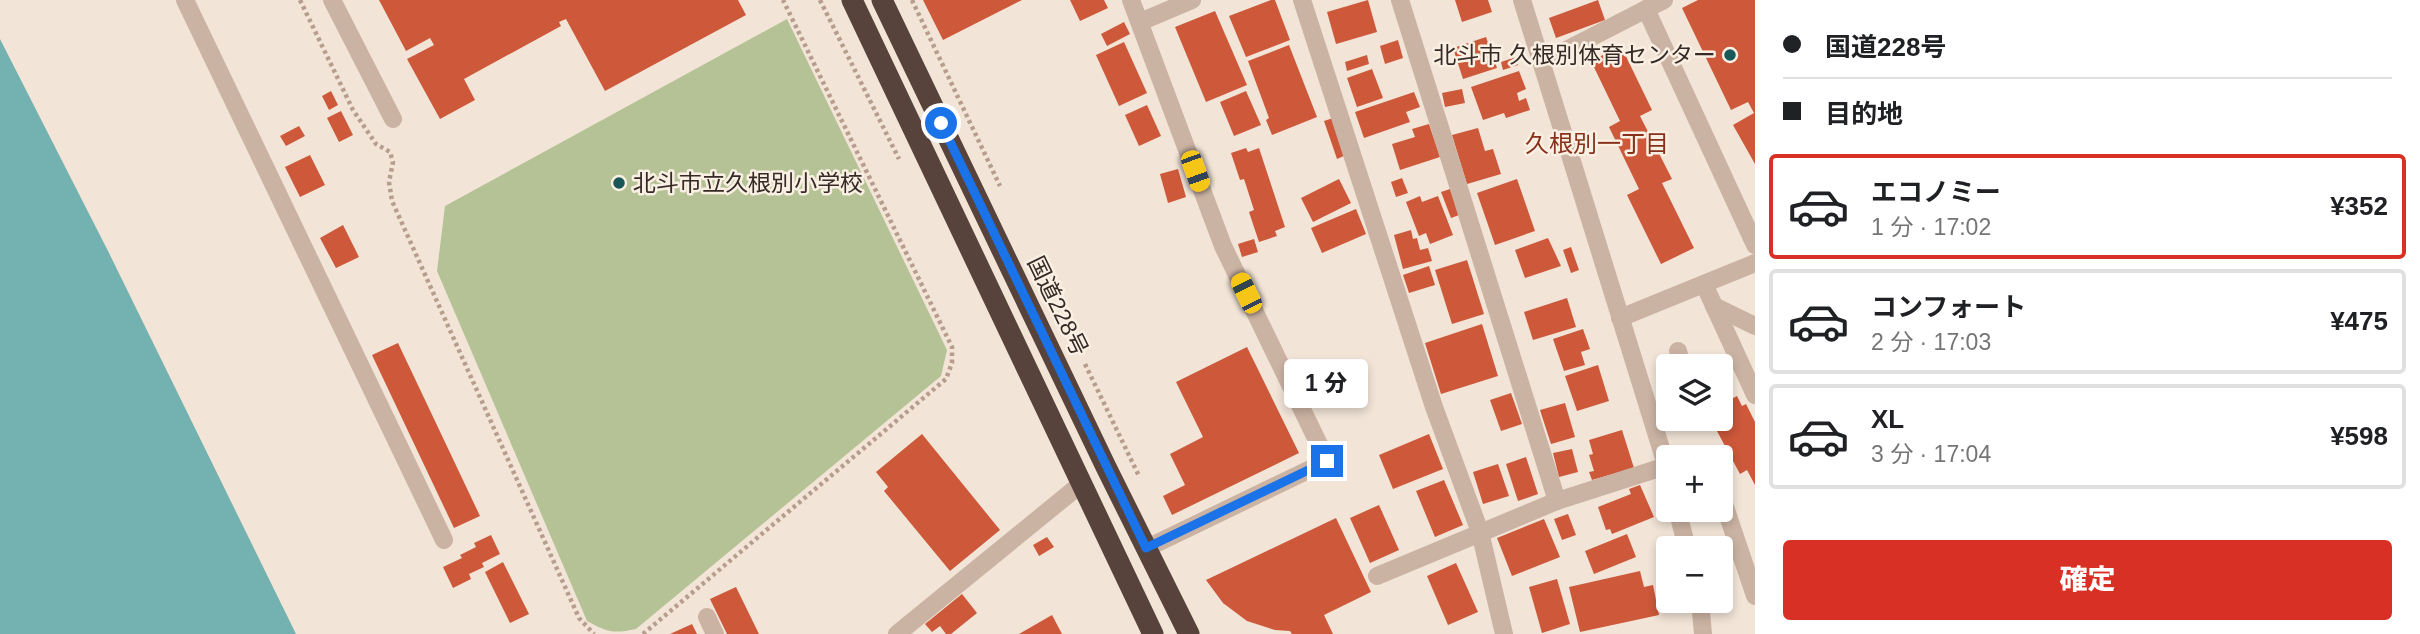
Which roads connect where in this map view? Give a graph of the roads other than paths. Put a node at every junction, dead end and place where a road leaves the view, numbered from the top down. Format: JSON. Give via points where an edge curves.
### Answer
{"nodes":[{"id":1,"x":185,"y":0,"type":"edge"},
{"id":2,"x":332,"y":0,"type":"edge"},
{"id":3,"x":852,"y":0,"type":"edge"},
{"id":4,"x":882,"y":0,"type":"edge"},
{"id":5,"x":1132,"y":0,"type":"edge"},
{"id":6,"x":1192,"y":0,"type":"edge"},
{"id":7,"x":1302,"y":0,"type":"edge"},
{"id":8,"x":1400,"y":0,"type":"edge"},
{"id":9,"x":1522,"y":0,"type":"edge"},
{"id":10,"x":1664,"y":0,"type":"edge"},
{"id":11,"x":1646,"y":9,"type":"junction"},
{"id":12,"x":1140,"y":22,"type":"junction"},
{"id":13,"x":1543,"y":62,"type":"junction"},
{"id":14,"x":393,"y":119,"type":"dead end"},
{"id":15,"x":1755,"y":245,"type":"edge"},
{"id":16,"x":1755,"y":263,"type":"edge"},
{"id":17,"x":1704,"y":284,"type":"junction"},
{"id":18,"x":1714,"y":306,"type":"junction"},
{"id":19,"x":1620,"y":318,"type":"junction"},
{"id":20,"x":1755,"y":326,"type":"edge"},
{"id":21,"x":1755,"y":395,"type":"edge"},
{"id":22,"x":1656,"y":407,"type":"edge"},
{"id":23,"x":1656,"y":472,"type":"edge"},
{"id":24,"x":1081,"y":484,"type":"junction"},
{"id":25,"x":1557,"y":501,"type":"junction"},
{"id":26,"x":1730,"y":522,"type":"edge"},
{"id":27,"x":1480,"y":532,"type":"junction"},
{"id":28,"x":444,"y":540,"type":"dead end"},
{"id":29,"x":1146,"y":548,"type":"junction"},
{"id":30,"x":1377,"y":576,"type":"dead end"},
{"id":31,"x":1755,"y":596,"type":"edge"},
{"id":32,"x":1701,"y":613,"type":"edge"},
{"id":33,"x":707,"y":617,"type":"dead end"},
{"id":34,"x":715,"y":634,"type":"edge"},
{"id":35,"x":897,"y":634,"type":"edge"},
{"id":36,"x":1153,"y":634,"type":"edge"},
{"id":37,"x":1189,"y":634,"type":"edge"},
{"id":38,"x":1504,"y":634,"type":"edge"},
{"id":39,"x":1703,"y":634,"type":"edge"}],
"edges":[{"from":1,"to":28,"type":"street"},
{"from":2,"to":14,"type":"street"},
{"from":3,"to":24,"type":"highway"},
{"from":4,"to":29,"type":"highway","name":"国道228号"},
{"from":5,"to":12,"type":"street"},
{"from":6,"to":12,"type":"street"},
{"from":7,"to":27,"type":"street","via":[[1434,407]]},
{"from":8,"to":25,"type":"street"},
{"from":9,"to":13,"type":"street"},
{"from":10,"to":11,"type":"street"},
{"from":11,"to":13,"type":"street"},
{"from":11,"to":15,"type":"street"},
{"from":12,"to":29,"type":"street","via":[[1223,246],[1327,461]]},
{"from":13,"to":19,"type":"street"},
{"from":16,"to":17,"type":"street"},
{"from":17,"to":18,"type":"street"},
{"from":17,"to":19,"type":"street"},
{"from":18,"to":20,"type":"street"},
{"from":18,"to":21,"type":"street"},
{"from":19,"to":22,"type":"street"},
{"from":23,"to":25,"type":"street"},
{"from":24,"to":35,"type":"street"},
{"from":24,"to":36,"type":"highway"},
{"from":25,"to":27,"type":"street"},
{"from":26,"to":31,"type":"street"},
{"from":27,"to":30,"type":"street"},
{"from":27,"to":38,"type":"street"},
{"from":29,"to":37,"type":"highway","name":"国道228号"},
{"from":32,"to":39,"type":"street"},
{"from":33,"to":34,"type":"street"}]}
